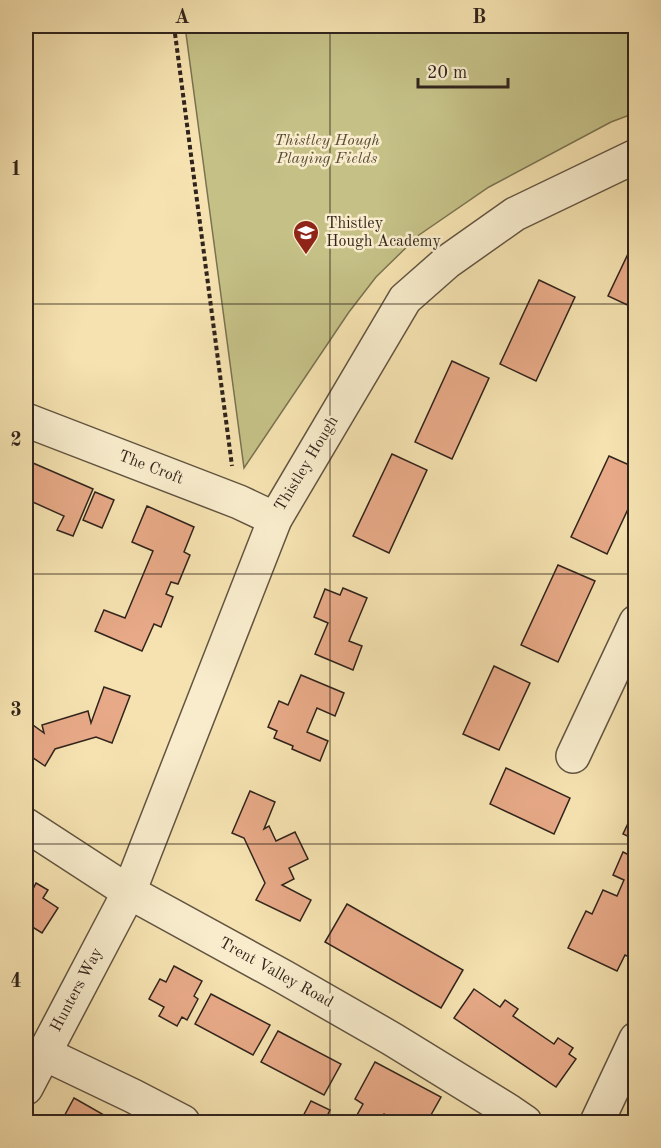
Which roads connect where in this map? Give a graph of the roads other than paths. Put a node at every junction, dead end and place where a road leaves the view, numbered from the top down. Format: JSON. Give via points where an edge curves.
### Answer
{"nodes":[{"id":1,"x":636,"y":156,"type":"edge"},
{"id":2,"x":26,"y":420,"type":"edge"},
{"id":3,"x":275,"y":519,"type":"junction"},
{"id":4,"x":636,"y":622,"type":"edge"},
{"id":5,"x":573,"y":756,"type":"dead end"},
{"id":6,"x":26,"y":825,"type":"edge"},
{"id":7,"x":129,"y":892,"type":"junction"},
{"id":8,"x":636,"y":1039,"type":"edge"},
{"id":9,"x":43,"y":1053,"type":"junction"},
{"id":10,"x":26,"y":1088,"type":"edge"},
{"id":11,"x":513,"y":1118,"type":"edge"},
{"id":12,"x":183,"y":1122,"type":"edge"},
{"id":13,"x":597,"y":1122,"type":"edge"}],
"edges":[{"from":1,"to":3,"type":"street","name":"Thistley Hough","via":[[515,214],[447,262],[405,299]]},
{"from":2,"to":3,"type":"street","name":"The Croft"},
{"from":3,"to":7,"type":"street","name":"Thistley Hough"},
{"from":4,"to":5,"type":"street"},
{"from":6,"to":7,"type":"street","name":"Trent Valley Road"},
{"from":7,"to":9,"type":"street","name":"Hunters Way"},
{"from":7,"to":11,"type":"street","name":"Trent Valley Road","via":[[313,994]]},
{"from":8,"to":13,"type":"street"},
{"from":9,"to":10,"type":"street","name":"Hunters Way"},
{"from":9,"to":12,"type":"street"}]}
